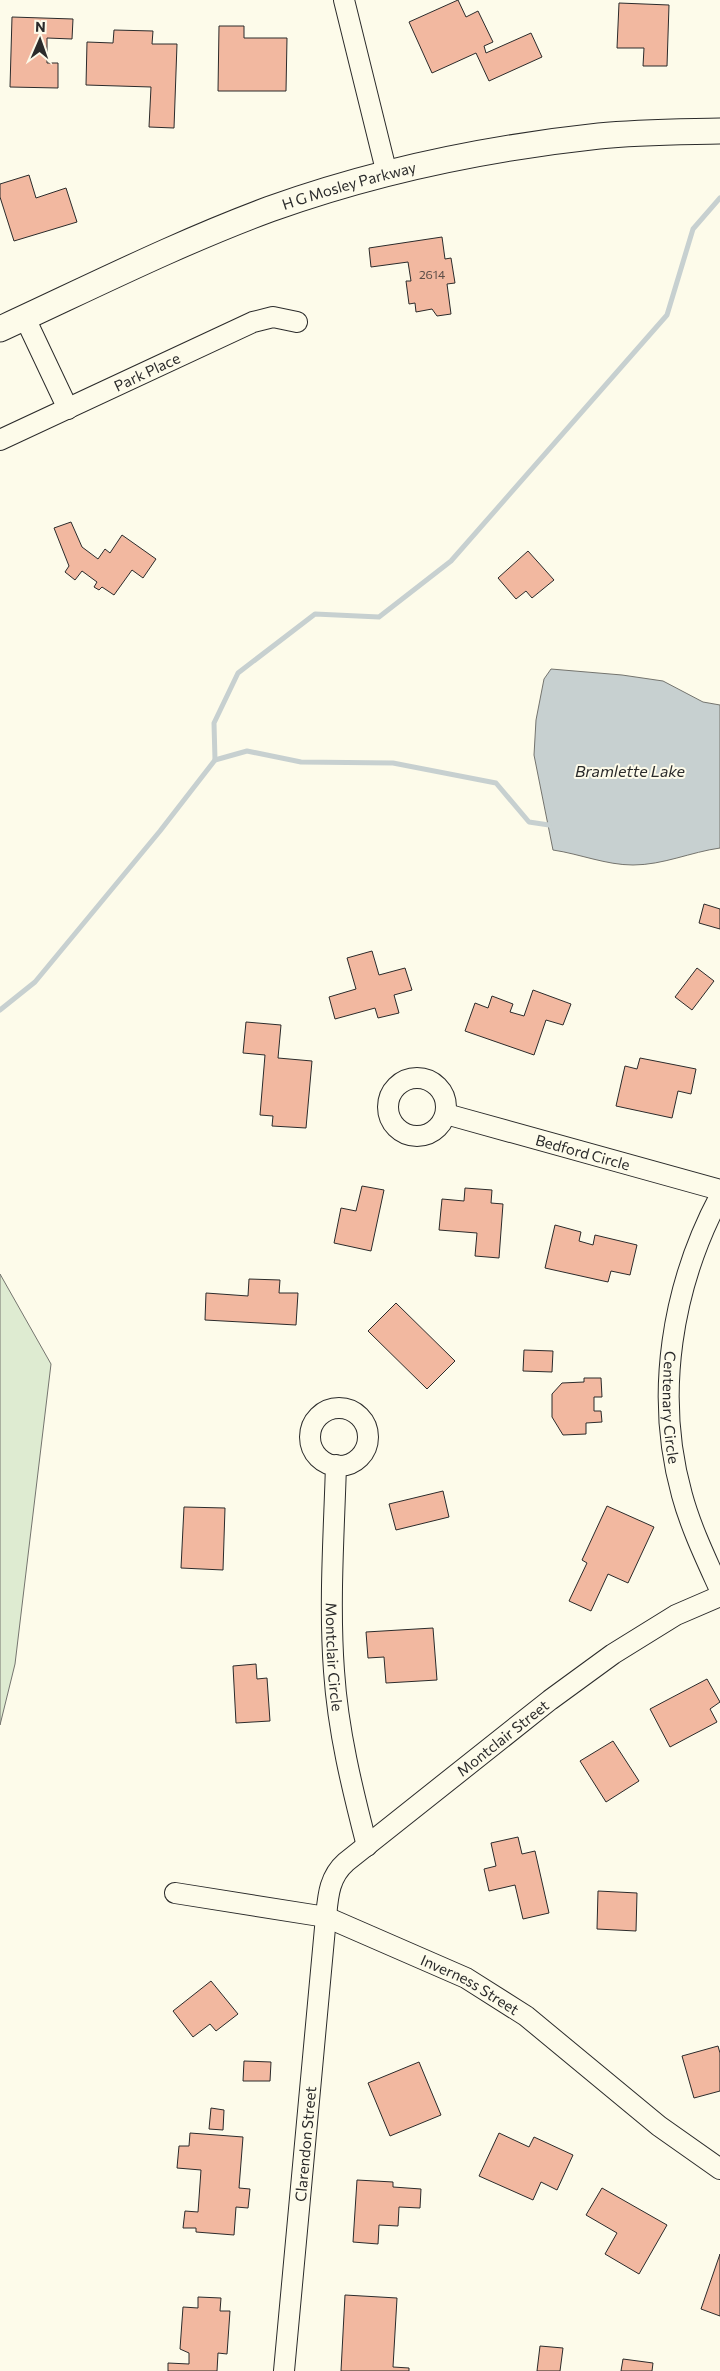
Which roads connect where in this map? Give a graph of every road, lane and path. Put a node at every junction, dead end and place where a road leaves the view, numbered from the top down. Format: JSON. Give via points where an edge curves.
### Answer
{"nodes":[{"id":1,"x":344,"y":0,"type":"edge"},
{"id":2,"x":720,"y":131,"type":"edge"},
{"id":3,"x":386,"y":174,"type":"junction"},
{"id":4,"x":25,"y":318,"type":"junction"},
{"id":5,"x":296,"y":322,"type":"dead end"},
{"id":6,"x":0,"y":329,"type":"edge"},
{"id":7,"x":68,"y":409,"type":"junction"},
{"id":8,"x":0,"y":440,"type":"edge"},
{"id":9,"x":446,"y":1114,"type":"dead end"},
{"id":10,"x":720,"y":1190,"type":"edge"},
{"id":11,"x":720,"y":1196,"type":"edge"},
{"id":12,"x":336,"y":1465,"type":"dead end"},
{"id":13,"x":720,"y":1590,"type":"edge"},
{"id":14,"x":720,"y":1596,"type":"edge"},
{"id":15,"x":366,"y":1846,"type":"junction"},
{"id":16,"x":176,"y":1893,"type":"dead end"},
{"id":17,"x":326,"y":1917,"type":"junction"},
{"id":18,"x":720,"y":2169,"type":"edge"},
{"id":19,"x":284,"y":2371,"type":"edge"}],
"edges":[{"from":1,"to":3,"type":"street"},
{"from":2,"to":3,"type":"main road","name":"H G Mosley Parkway","via":[[570,140],[462,156]]},
{"from":3,"to":4,"type":"main road","name":"H G Mosley Parkway","via":[[247,218]]},
{"from":4,"to":6,"type":"main road","name":"H G Mosley Parkway"},
{"from":4,"to":7,"type":"street"},
{"from":5,"to":7,"type":"street","name":"Park Place","via":[[273,317],[253,322]]},
{"from":7,"to":8,"type":"street","name":"Park Place"},
{"from":9,"to":10,"type":"street","name":"Bedford Circle"},
{"from":11,"to":13,"type":"street","name":"Centenary Circle","via":[[696,1249],[682,1291],[673,1335],[670,1381],[673,1450],[680,1486],[696,1536]]},
{"from":12,"to":15,"type":"street","name":"Montclair Circle","via":[[334,1672],[346,1762]]},
{"from":14,"to":15,"type":"street","name":"Montclair Street","via":[[655,1626],[606,1659]]},
{"from":15,"to":17,"type":"street","name":"Montclair Street","via":[[334,1874]]},
{"from":16,"to":17,"type":"street","name":"Inverness Street"},
{"from":17,"to":18,"type":"street","name":"Inverness Street","via":[[452,1971],[491,1992],[549,2033],[659,2126]]},
{"from":17,"to":19,"type":"street","name":"Clarendon Street"}]}
